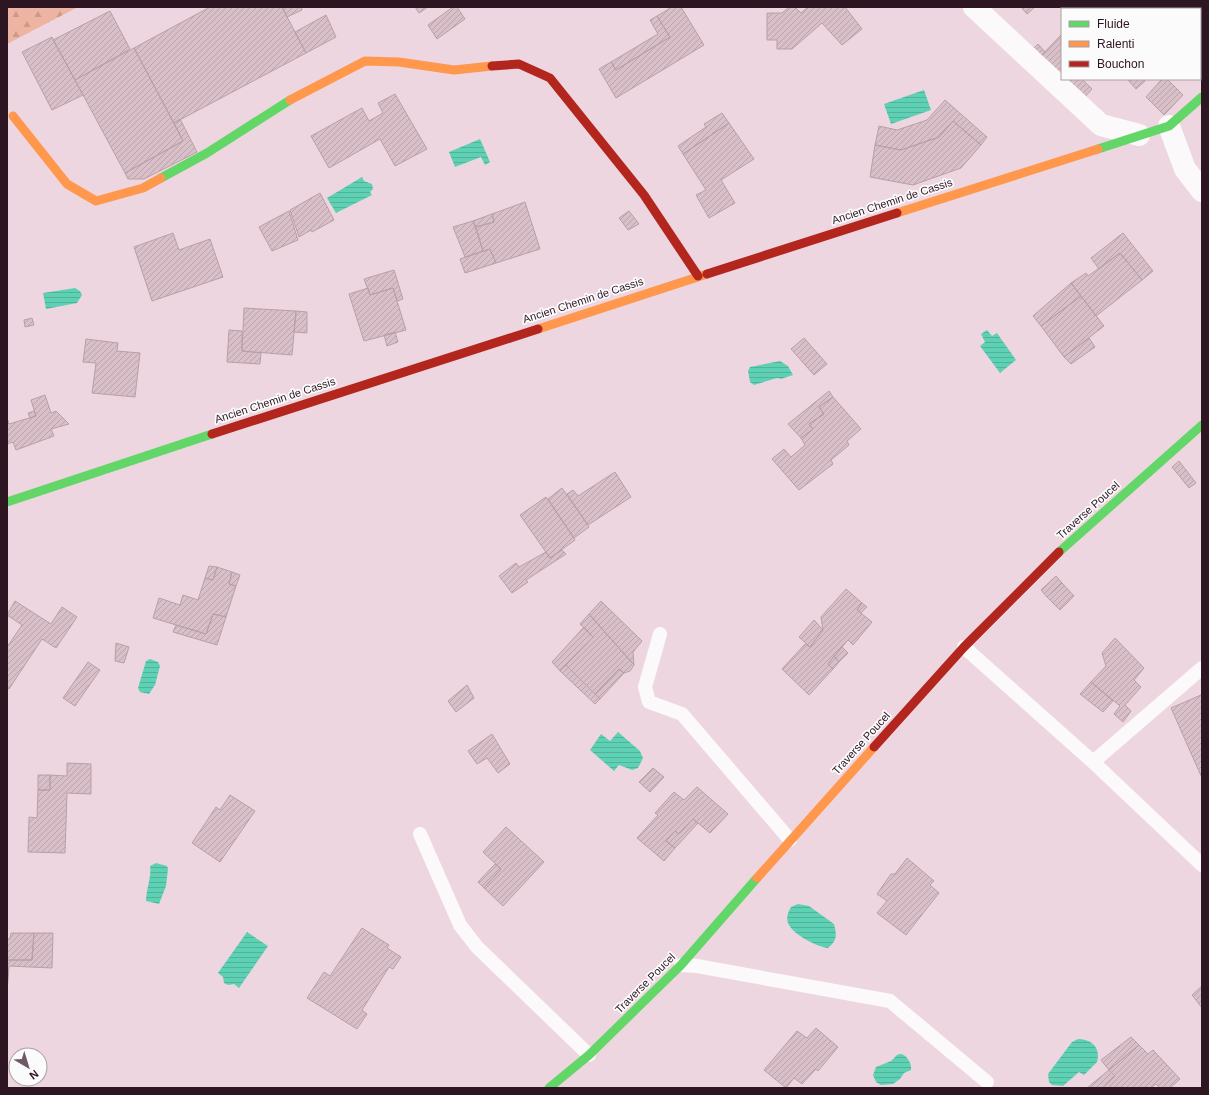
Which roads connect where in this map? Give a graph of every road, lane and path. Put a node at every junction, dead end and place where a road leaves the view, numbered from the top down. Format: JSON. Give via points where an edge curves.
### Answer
{"nodes":[{"id":1,"x":974,"y":7,"type":"edge"},
{"id":2,"x":1202,"y":97,"type":"edge"},
{"id":3,"x":13,"y":116,"type":"dead end"},
{"id":4,"x":1168,"y":126,"type":"junction"},
{"id":5,"x":1139,"y":135,"type":"junction"},
{"id":6,"x":1202,"y":191,"type":"edge"},
{"id":7,"x":698,"y":276,"type":"junction"},
{"id":8,"x":1202,"y":425,"type":"edge"},
{"id":9,"x":7,"y":502,"type":"edge"},
{"id":10,"x":660,"y":634,"type":"dead end"},
{"id":11,"x":964,"y":647,"type":"junction"},
{"id":12,"x":1202,"y":668,"type":"edge"},
{"id":13,"x":1093,"y":762,"type":"junction"},
{"id":14,"x":420,"y":834,"type":"dead end"},
{"id":15,"x":790,"y":840,"type":"junction"},
{"id":16,"x":1202,"y":865,"type":"edge"},
{"id":17,"x":681,"y":965,"type":"junction"},
{"id":18,"x":589,"y":1055,"type":"junction"},
{"id":19,"x":987,"y":1082,"type":"dead end"},
{"id":20,"x":549,"y":1088,"type":"edge"}],
"edges":[{"from":1,"to":5,"type":"street","via":[[1101,125]]},
{"from":2,"to":4,"type":"street"},
{"from":3,"to":7,"type":"street","via":[[66,184],[96,201],[143,188],[207,153],[292,98],[365,61],[399,62],[454,70],[519,64],[550,78],[644,195]]},
{"from":4,"to":5,"type":"street","name":"Ancien Chemin de Cassis"},
{"from":4,"to":6,"type":"street","via":[[1184,169]]},
{"from":5,"to":7,"type":"street","name":"Ancien Chemin de Cassis"},
{"from":7,"to":9,"type":"street","name":"Ancien Chemin de Cassis"},
{"from":8,"to":11,"type":"street","name":"Traverse Poucel","via":[[1051,559]]},
{"from":10,"to":15,"type":"lane","via":[[644,687],[649,702],[682,714]]},
{"from":11,"to":13,"type":"lane"},
{"from":11,"to":15,"type":"street","name":"Traverse Poucel"},
{"from":12,"to":13,"type":"lane"},
{"from":13,"to":16,"type":"lane"},
{"from":14,"to":18,"type":"lane","via":[[460,925],[477,947]]},
{"from":15,"to":17,"type":"street","name":"Traverse Poucel"},
{"from":17,"to":18,"type":"street","name":"Traverse Poucel"},
{"from":17,"to":19,"type":"lane","via":[[890,1002]]},
{"from":18,"to":20,"type":"street","name":"Traverse Poucel"}]}
